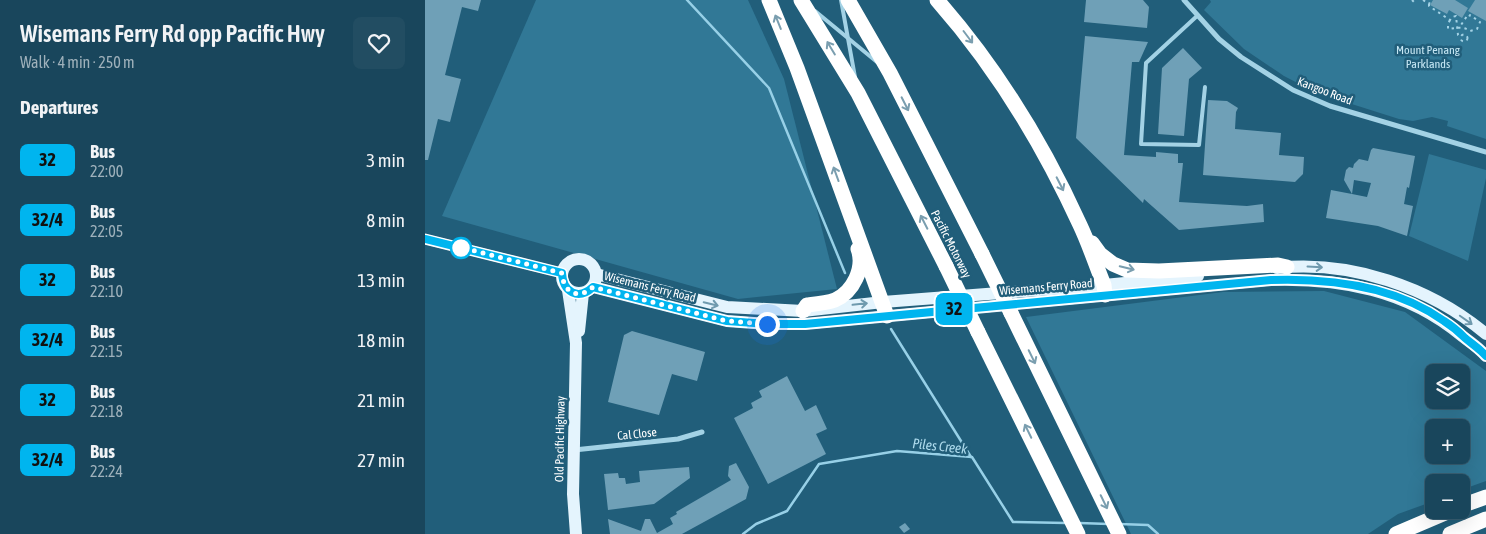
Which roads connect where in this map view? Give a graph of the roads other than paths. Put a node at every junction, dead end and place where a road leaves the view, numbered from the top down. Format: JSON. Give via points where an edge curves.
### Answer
{"nodes":[{"id":1,"x":769,"y":0,"type":"edge"},
{"id":2,"x":802,"y":0,"type":"edge"},
{"id":3,"x":841,"y":0,"type":"edge"},
{"id":4,"x":848,"y":0,"type":"edge"},
{"id":5,"x":937,"y":0,"type":"edge"},
{"id":6,"x":1184,"y":0,"type":"edge"},
{"id":7,"x":1197,"y":16,"type":"junction"},
{"id":8,"x":848,"y":38,"type":"junction"},
{"id":9,"x":890,"y":73,"type":"junction"},
{"id":10,"x":1205,"y":87,"type":"dead end"},
{"id":11,"x":858,"y":93,"type":"junction"},
{"id":12,"x":1486,"y":152,"type":"edge"},
{"id":13,"x":852,"y":220,"type":"junction"},
{"id":14,"x":1081,"y":225,"type":"junction"},
{"id":15,"x":425,"y":239,"type":"edge"},
{"id":16,"x":1287,"y":267,"type":"junction"},
{"id":17,"x":562,"y":273,"type":"junction"},
{"id":18,"x":596,"y":274,"type":"junction"},
{"id":19,"x":568,"y":290,"type":"junction"},
{"id":20,"x":588,"y":290,"type":"junction"},
{"id":21,"x":1104,"y":290,"type":"junction"},
{"id":22,"x":885,"y":309,"type":"junction"},
{"id":23,"x":803,"y":310,"type":"junction"},
{"id":24,"x":1486,"y":334,"type":"edge"},
{"id":25,"x":576,"y":343,"type":"junction"},
{"id":26,"x":1486,"y":356,"type":"edge"},
{"id":27,"x":702,"y":432,"type":"dead end"},
{"id":28,"x":573,"y":450,"type":"junction"},
{"id":29,"x":1485,"y":497,"type":"edge"},
{"id":30,"x":1470,"y":503,"type":"edge"},
{"id":31,"x":1431,"y":519,"type":"edge"},
{"id":32,"x":1486,"y":519,"type":"edge"},
{"id":33,"x":576,"y":534,"type":"edge"},
{"id":34,"x":1078,"y":534,"type":"edge"},
{"id":35,"x":1119,"y":534,"type":"edge"},
{"id":36,"x":1397,"y":534,"type":"edge"},
{"id":37,"x":1450,"y":534,"type":"edge"}],
"edges":[{"from":13,"to":1,"type":"highway","one_way":true},
{"from":2,"to":8,"type":"lane"},
{"from":11,"to":2,"type":"highway","name":"Pacific Motorway","one_way":true},
{"from":3,"to":8,"type":"lane"},
{"from":4,"to":9,"type":"highway","name":"Pacific Motorway"},
{"from":5,"to":14,"type":"highway","one_way":true,"via":[[999,80],[1039,142]]},
{"from":6,"to":7,"type":"street","name":"Kangoo Road"},
{"from":7,"to":10,"type":"lane","via":[[1146,63],[1141,144],[1199,145]]},
{"from":7,"to":12,"type":"street","name":"Kangoo Road","via":[[1241,57],[1293,90],[1330,106]]},
{"from":8,"to":9,"type":"lane"},
{"from":8,"to":11,"type":"lane"},
{"from":9,"to":35,"type":"highway","name":"Pacific Motorway","one_way":true,"bridge":true},
{"from":34,"to":11,"type":"highway","name":"Pacific Motorway","one_way":true,"bridge":true},
{"from":13,"to":22,"type":"highway"},
{"from":13,"to":23,"type":"highway","via":[[850,224],[861,256],[857,278],[839,298],[807,305]]},
{"from":14,"to":16,"type":"highway","one_way":true,"via":[[1100,254],[1127,270]]},
{"from":14,"to":21,"type":"highway"},
{"from":15,"to":17,"type":"main road"},
{"from":16,"to":21,"type":"main road","name":"Wisemans Ferry Road"},
{"from":16,"to":24,"type":"main road","name":"Wisemans Ferry Road","one_way":true,"via":[[1332,268],[1381,278],[1454,311]]},
{"from":17,"to":18,"type":"main road","via":[[571,261],[579,259],[593,266]]},
{"from":17,"to":19,"type":"main road"},
{"from":18,"to":20,"type":"main road","via":[[596,280]]},
{"from":18,"to":23,"type":"main road","name":"Wisemans Ferry Road","one_way":true,"via":[[727,307]]},
{"from":19,"to":20,"type":"main road","via":[[575,293]]},
{"from":19,"to":25,"type":"main road","name":"Old Pacific Highway"},
{"from":20,"to":22,"type":"main road","name":"Wisemans Ferry Road","via":[[727,321],[767,324],[805,324]]},
{"from":20,"to":25,"type":"main road","name":"Old Pacific Highway"},
{"from":21,"to":22,"type":"main road","name":"Wisemans Ferry Road"},
{"from":21,"to":26,"type":"main road","name":"Wisemans Ferry Road","via":[[1271,280],[1346,283],[1423,309],[1444,321]]},
{"from":23,"to":22,"type":"main road","name":"Wisemans Ferry Road","one_way":true},
{"from":25,"to":28,"type":"main road","name":"Old Pacific Highway"},
{"from":27,"to":28,"type":"street","name":"Cal Close","via":[[678,439]]},
{"from":28,"to":33,"type":"main road","name":"Old Pacific Highway"},
{"from":29,"to":30,"type":"highway"},
{"from":31,"to":36,"type":"highway"},
{"from":32,"to":37,"type":"highway"}]}
